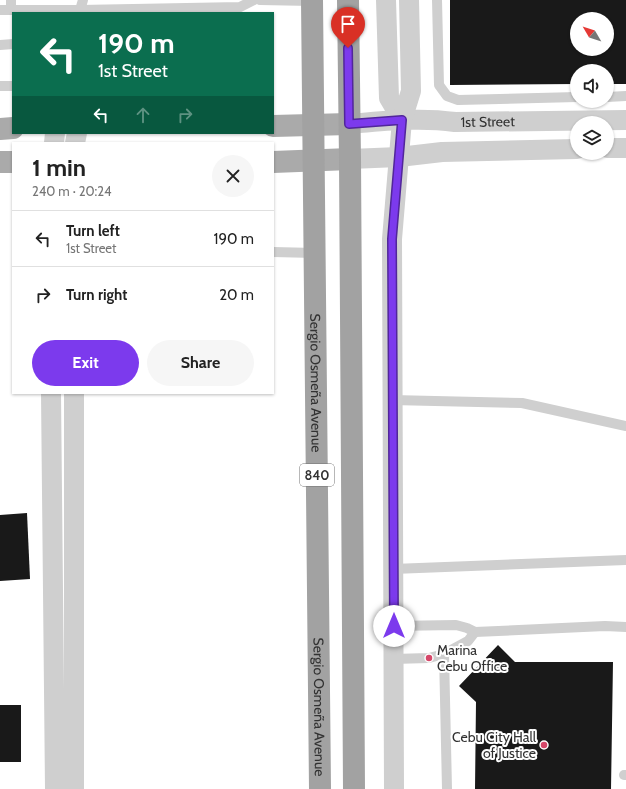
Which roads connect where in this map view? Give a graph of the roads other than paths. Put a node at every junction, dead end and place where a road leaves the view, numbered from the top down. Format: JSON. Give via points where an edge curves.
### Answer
{"nodes":[{"id":1,"x":83,"y":0,"type":"edge"},
{"id":2,"x":254,"y":0,"type":"edge"},
{"id":3,"x":260,"y":0,"type":"edge"},
{"id":4,"x":312,"y":0,"type":"edge"},
{"id":5,"x":348,"y":0,"type":"edge"},
{"id":6,"x":386,"y":0,"type":"edge"},
{"id":7,"x":409,"y":0,"type":"edge"},
{"id":8,"x":437,"y":0,"type":"edge"},
{"id":9,"x":11,"y":5,"type":"edge"},
{"id":10,"x":0,"y":10,"type":"edge"},
{"id":11,"x":214,"y":11,"type":"edge"},
{"id":12,"x":39,"y":12,"type":"edge"},
{"id":13,"x":61,"y":12,"type":"edge"},
{"id":14,"x":80,"y":12,"type":"edge"},
{"id":15,"x":0,"y":44,"type":"edge"},
{"id":16,"x":12,"y":44,"type":"edge"},
{"id":17,"x":0,"y":86,"type":"edge"},
{"id":18,"x":12,"y":86,"type":"edge"},
{"id":19,"x":626,"y":96,"type":"edge"},
{"id":20,"x":614,"y":97,"type":"edge"},
{"id":21,"x":570,"y":98,"type":"edge"},
{"id":22,"x":402,"y":120,"type":"junction"},
{"id":23,"x":626,"y":120,"type":"edge"},
{"id":24,"x":349,"y":124,"type":"junction"},
{"id":25,"x":274,"y":126,"type":"edge"},
{"id":26,"x":313,"y":126,"type":"junction"},
{"id":27,"x":0,"y":128,"type":"edge"},
{"id":28,"x":12,"y":128,"type":"edge"},
{"id":29,"x":614,"y":148,"type":"edge"},
{"id":30,"x":626,"y":148,"type":"edge"},
{"id":31,"x":570,"y":149,"type":"edge"},
{"id":32,"x":399,"y":157,"type":"junction"},
{"id":33,"x":350,"y":159,"type":"junction"},
{"id":34,"x":315,"y":161,"type":"junction"},
{"id":35,"x":0,"y":162,"type":"edge"},
{"id":36,"x":12,"y":162,"type":"edge"},
{"id":37,"x":274,"y":162,"type":"edge"},
{"id":38,"x":274,"y":252,"type":"edge"},
{"id":39,"x":315,"y":253,"type":"junction"},
{"id":40,"x":52,"y":394,"type":"edge"},
{"id":41,"x":74,"y":394,"type":"edge"},
{"id":42,"x":392,"y":400,"type":"junction"},
{"id":43,"x":626,"y":426,"type":"edge"},
{"id":44,"x":74,"y":554,"type":"junction"},
{"id":45,"x":53,"y":555,"type":"junction"},
{"id":46,"x":626,"y":560,"type":"edge"},
{"id":47,"x":393,"y":569,"type":"junction"},
{"id":48,"x":394,"y":626,"type":"junction"},
{"id":49,"x":626,"y":627,"type":"edge"},
{"id":50,"x":475,"y":632,"type":"junction"},
{"id":51,"x":444,"y":654,"type":"junction"},
{"id":52,"x":393,"y":660,"type":"junction"},
{"id":53,"x":54,"y":789,"type":"edge"},
{"id":54,"x":74,"y":789,"type":"edge"},
{"id":55,"x":320,"y":789,"type":"edge"},
{"id":56,"x":354,"y":789,"type":"edge"},
{"id":57,"x":394,"y":789,"type":"edge"},
{"id":58,"x":447,"y":789,"type":"edge"}],
"edges":[{"from":1,"to":14,"type":"lane"},
{"from":2,"to":11,"type":"lane","via":[[240,7]]},
{"from":3,"to":4,"type":"lane"},
{"from":4,"to":26,"type":"highway","name":"Sergio Osmeña Avenue","number":"840"},
{"from":5,"to":24,"type":"highway","number":"840"},
{"from":6,"to":22,"type":"street","via":[[390,98]]},
{"from":7,"to":22,"type":"street","via":[[411,91]]},
{"from":8,"to":21,"type":"lane","via":[[439,85],[447,96],[458,100]]},
{"from":9,"to":10,"type":"lane"},
{"from":9,"to":12,"type":"lane"},
{"from":11,"to":14,"type":"lane"},
{"from":12,"to":13,"type":"lane"},
{"from":13,"to":14,"type":"lane"},
{"from":15,"to":16,"type":"lane"},
{"from":17,"to":18,"type":"lane"},
{"from":19,"to":20,"type":"lane"},
{"from":22,"to":23,"type":"street","name":"1st Street"},
{"from":22,"to":24,"type":"street","name":"1st Street"},
{"from":22,"to":32,"type":"street"},
{"from":24,"to":26,"type":"main road"},
{"from":24,"to":33,"type":"highway","number":"840"},
{"from":25,"to":26,"type":"main road"},
{"from":26,"to":34,"type":"highway","name":"Sergio Osmeña Avenue","number":"840"},
{"from":27,"to":28,"type":"main road"},
{"from":29,"to":30,"type":"street"},
{"from":31,"to":32,"type":"street","name":"1st Street","via":[[442,152]]},
{"from":32,"to":33,"type":"street","name":"1st Street"},
{"from":32,"to":42,"type":"street","via":[[392,239]]},
{"from":33,"to":34,"type":"main road"},
{"from":33,"to":56,"type":"highway","number":"840"},
{"from":34,"to":37,"type":"main road"},
{"from":34,"to":39,"type":"highway","name":"Sergio Osmeña Avenue","number":"840"},
{"from":35,"to":36,"type":"main road"},
{"from":38,"to":39,"type":"lane"},
{"from":39,"to":55,"type":"highway","name":"Sergio Osmeña Avenue","number":"840"},
{"from":40,"to":45,"type":"street"},
{"from":41,"to":44,"type":"street"},
{"from":42,"to":43,"type":"lane","via":[[522,403]]},
{"from":42,"to":47,"type":"street"},
{"from":44,"to":45,"type":"street"},
{"from":44,"to":54,"type":"street"},
{"from":45,"to":53,"type":"street"},
{"from":46,"to":47,"type":"lane"},
{"from":47,"to":48,"type":"street"},
{"from":48,"to":50,"type":"lane","via":[[456,624]]},
{"from":48,"to":52,"type":"street"},
{"from":49,"to":50,"type":"lane"},
{"from":50,"to":51,"type":"lane","via":[[468,641]]},
{"from":51,"to":52,"type":"lane","via":[[429,658]]},
{"from":51,"to":58,"type":"lane"},
{"from":52,"to":57,"type":"street"}]}
